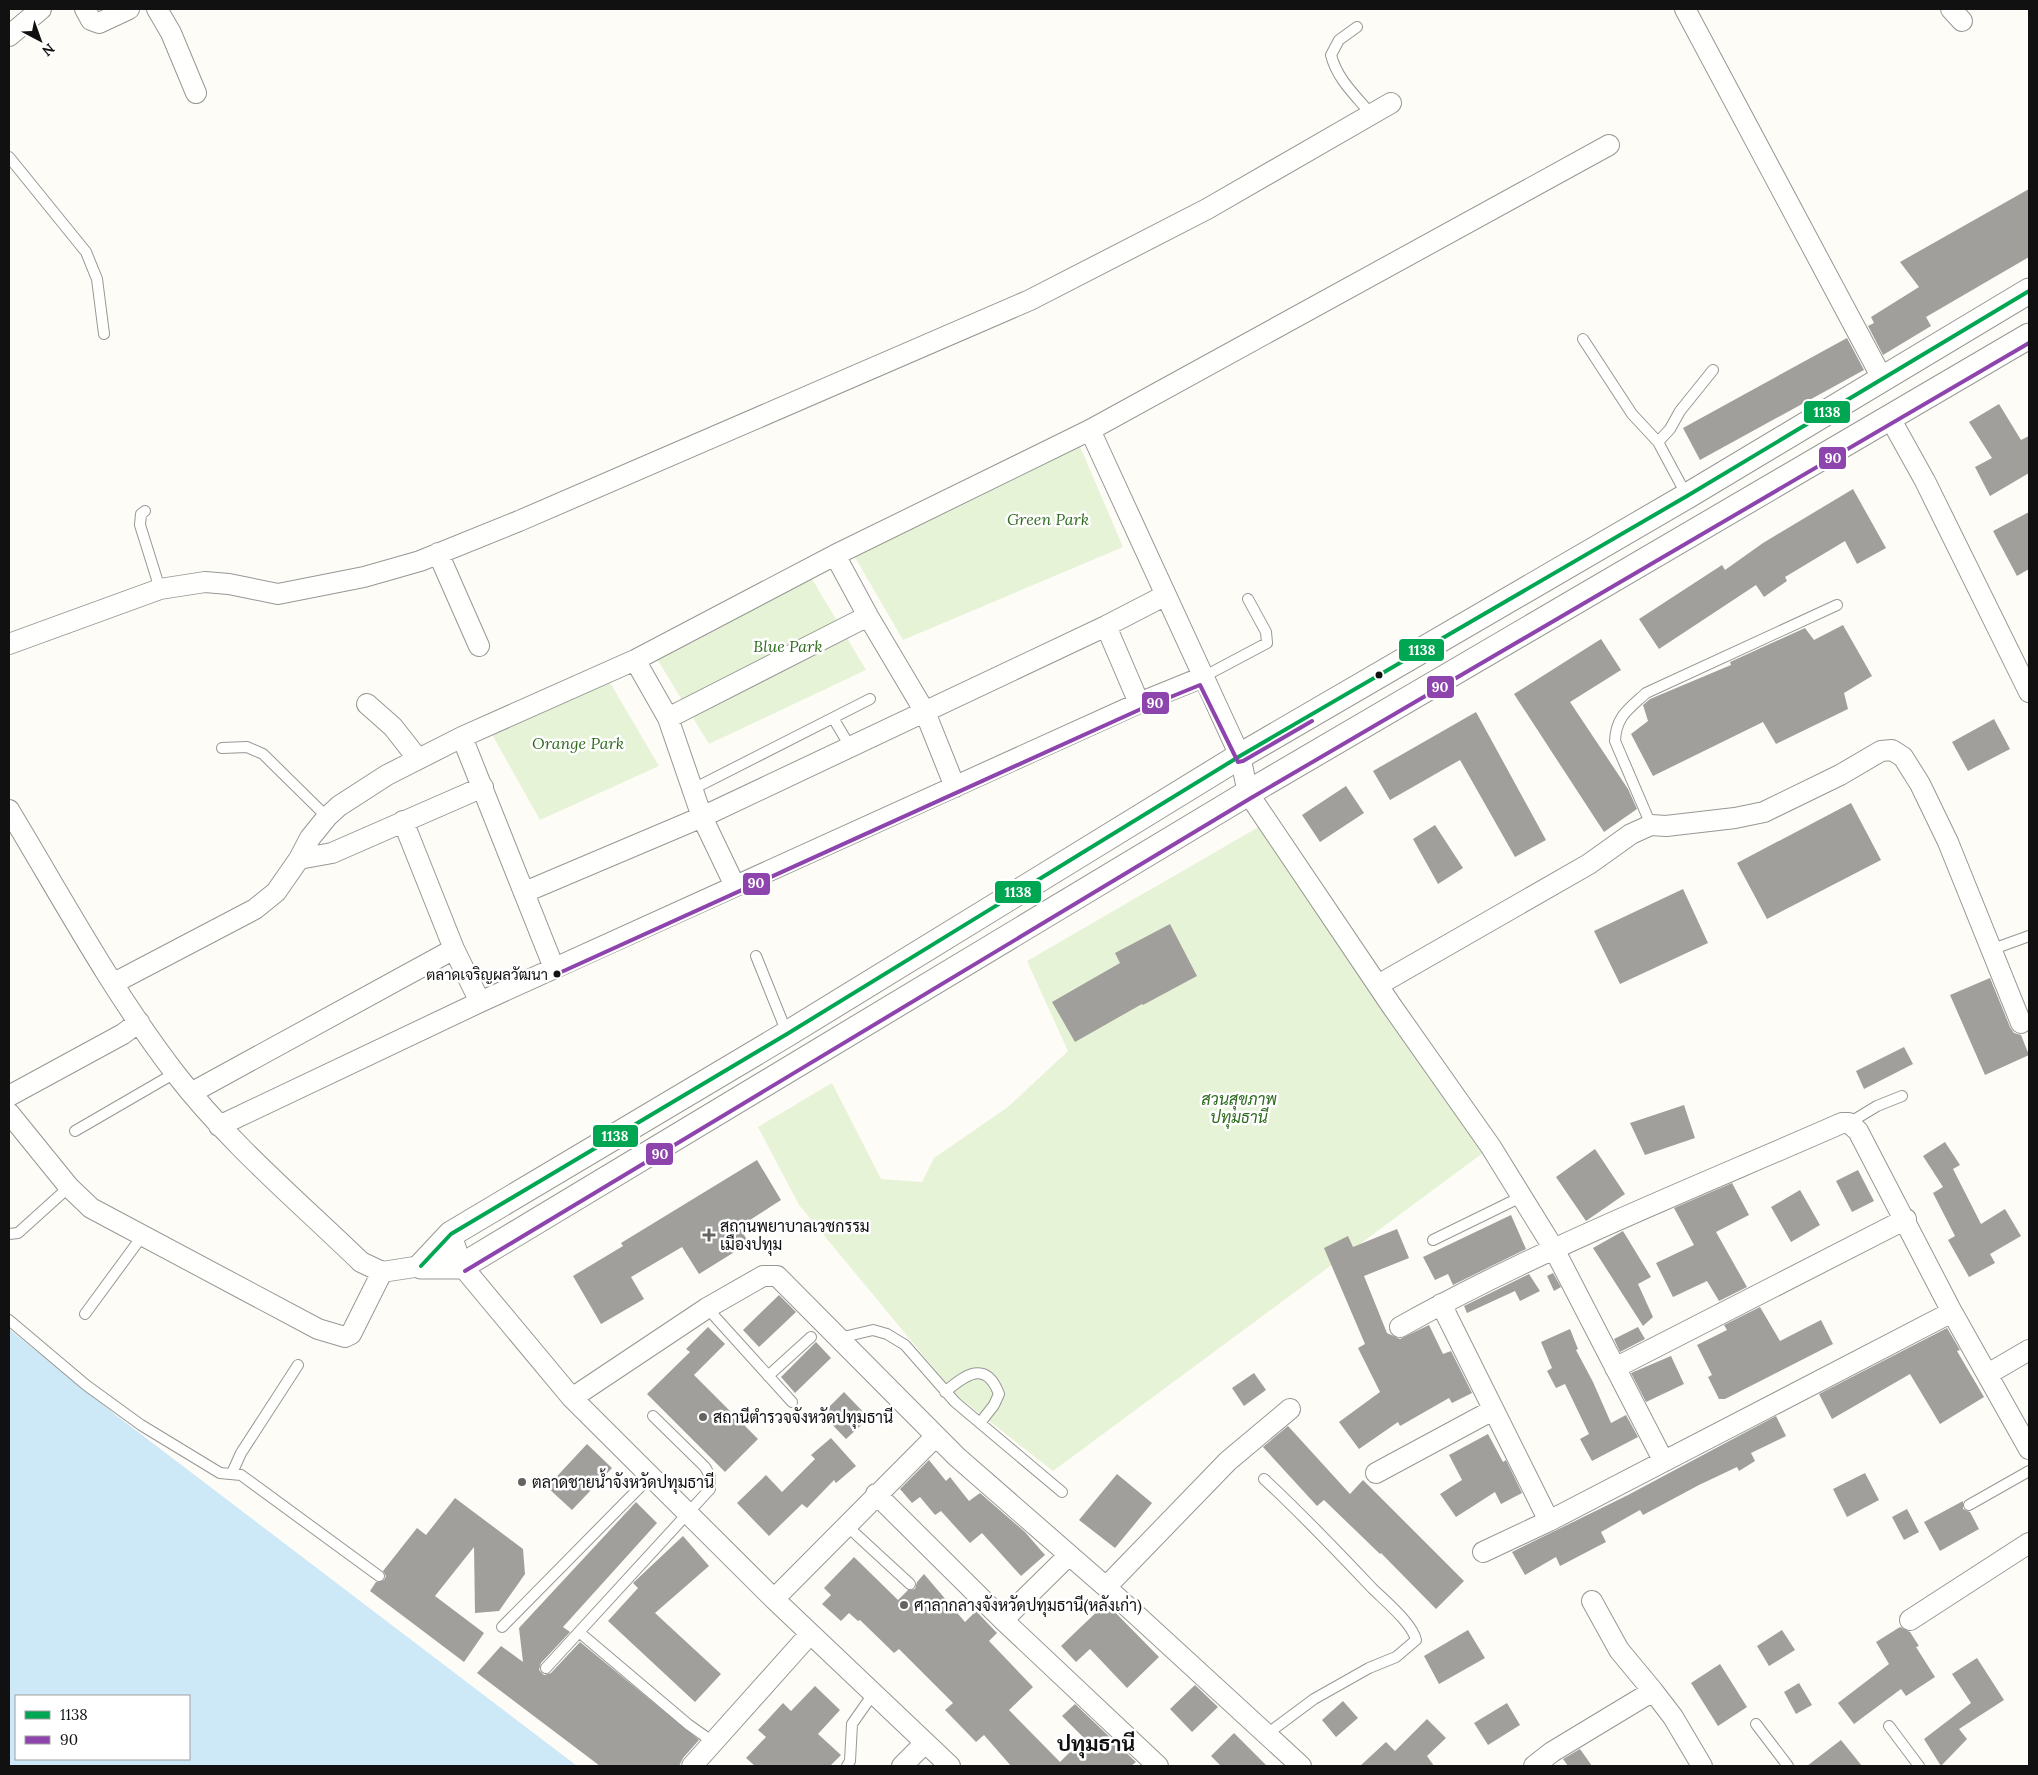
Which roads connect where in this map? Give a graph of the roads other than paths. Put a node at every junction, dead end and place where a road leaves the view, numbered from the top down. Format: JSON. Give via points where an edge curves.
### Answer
{"nodes":[{"id":1,"x":41,"y":9,"type":"edge"},
{"id":2,"x":85,"y":9,"type":"edge"},
{"id":3,"x":129,"y":9,"type":"edge"},
{"id":4,"x":157,"y":9,"type":"edge"},
{"id":5,"x":1685,"y":9,"type":"edge"},
{"id":6,"x":1357,"y":27,"type":"dead end"},
{"id":7,"x":9,"y":36,"type":"edge"},
{"id":8,"x":196,"y":92,"type":"dead end"},
{"id":9,"x":1391,"y":103,"type":"dead end"},
{"id":10,"x":1371,"y":114,"type":"junction"},
{"id":11,"x":1609,"y":145,"type":"dead end"},
{"id":12,"x":9,"y":156,"type":"edge"},
{"id":13,"x":2029,"y":291,"type":"edge"},
{"id":14,"x":104,"y":334,"type":"dead end"},
{"id":15,"x":2029,"y":336,"type":"edge"},
{"id":16,"x":1583,"y":339,"type":"dead end"},
{"id":17,"x":1713,"y":370,"type":"dead end"},
{"id":18,"x":1882,"y":378,"type":"junction"},
{"id":19,"x":1890,"y":418,"type":"junction"},
{"id":20,"x":1090,"y":430,"type":"junction"},
{"id":21,"x":1658,"y":442,"type":"junction"},
{"id":22,"x":1687,"y":496,"type":"junction"},
{"id":23,"x":145,"y":511,"type":"dead end"},
{"id":24,"x":438,"y":554,"type":"junction"},
{"id":25,"x":835,"y":555,"type":"junction"},
{"id":26,"x":160,"y":589,"type":"junction"},
{"id":27,"x":1166,"y":595,"type":"junction"},
{"id":28,"x":1248,"y":599,"type":"dead end"},
{"id":29,"x":1837,"y":605,"type":"dead end"},
{"id":30,"x":868,"y":616,"type":"junction"},
{"id":31,"x":1106,"y":626,"type":"junction"},
{"id":32,"x":9,"y":644,"type":"edge"},
{"id":33,"x":479,"y":646,"type":"dead end"},
{"id":34,"x":635,"y":660,"type":"junction"},
{"id":35,"x":1203,"y":677,"type":"junction"},
{"id":36,"x":2029,"y":692,"type":"edge"},
{"id":37,"x":870,"y":699,"type":"dead end"},
{"id":38,"x":1138,"y":703,"type":"junction"},
{"id":39,"x":367,"y":704,"type":"dead end"},
{"id":40,"x":925,"y":712,"type":"junction"},
{"id":41,"x":668,"y":718,"type":"junction"},
{"id":42,"x":833,"y":718,"type":"junction"},
{"id":43,"x":462,"y":738,"type":"junction"},
{"id":44,"x":222,"y":748,"type":"dead end"},
{"id":45,"x":851,"y":748,"type":"junction"},
{"id":46,"x":1240,"y":756,"type":"junction"},
{"id":47,"x":418,"y":759,"type":"junction"},
{"id":48,"x":484,"y":787,"type":"junction"},
{"id":49,"x":955,"y":787,"type":"junction"},
{"id":50,"x":693,"y":789,"type":"junction"},
{"id":51,"x":1248,"y":793,"type":"junction"},
{"id":52,"x":9,"y":810,"type":"edge"},
{"id":53,"x":327,"y":817,"type":"junction"},
{"id":54,"x":702,"y":817,"type":"junction"},
{"id":55,"x":403,"y":821,"type":"junction"},
{"id":56,"x":1651,"y":825,"type":"junction"},
{"id":57,"x":299,"y":859,"type":"junction"},
{"id":58,"x":735,"y":886,"type":"junction"},
{"id":59,"x":525,"y":892,"type":"junction"},
{"id":60,"x":2029,"y":936,"type":"edge"},
{"id":61,"x":454,"y":949,"type":"junction"},
{"id":62,"x":1993,"y":949,"type":"junction"},
{"id":63,"x":756,"y":956,"type":"dead end"},
{"id":64,"x":554,"y":968,"type":"junction"},
{"id":65,"x":114,"y":983,"type":"junction"},
{"id":66,"x":1378,"y":985,"type":"junction"},
{"id":67,"x":480,"y":1002,"type":"junction"},
{"id":68,"x":138,"y":1022,"type":"junction"},
{"id":69,"x":2021,"y":1023,"type":"dead end"},
{"id":70,"x":787,"y":1034,"type":"junction"},
{"id":71,"x":175,"y":1073,"type":"junction"},
{"id":72,"x":191,"y":1092,"type":"junction"},
{"id":73,"x":9,"y":1096,"type":"edge"},
{"id":74,"x":1902,"y":1096,"type":"dead end"},
{"id":75,"x":9,"y":1113,"type":"edge"},
{"id":76,"x":1849,"y":1123,"type":"junction"},
{"id":77,"x":219,"y":1126,"type":"junction"},
{"id":78,"x":75,"y":1131,"type":"dead end"},
{"id":79,"x":69,"y":1187,"type":"junction"},
{"id":80,"x":1522,"y":1196,"type":"junction"},
{"id":81,"x":1906,"y":1219,"type":"junction"},
{"id":82,"x":9,"y":1234,"type":"edge"},
{"id":83,"x":451,"y":1234,"type":"junction"},
{"id":84,"x":143,"y":1235,"type":"junction"},
{"id":85,"x":1433,"y":1240,"type":"dead end"},
{"id":86,"x":1554,"y":1249,"type":"junction"},
{"id":87,"x":422,"y":1266,"type":"junction"},
{"id":88,"x":462,"y":1266,"type":"junction"},
{"id":89,"x":382,"y":1272,"type":"junction"},
{"id":90,"x":1441,"y":1304,"type":"junction"},
{"id":91,"x":707,"y":1308,"type":"junction"},
{"id":92,"x":1952,"y":1312,"type":"junction"},
{"id":93,"x":85,"y":1314,"type":"dead end"},
{"id":94,"x":9,"y":1320,"type":"edge"},
{"id":95,"x":1400,"y":1327,"type":"dead end"},
{"id":96,"x":811,"y":1337,"type":"dead end"},
{"id":97,"x":839,"y":1338,"type":"junction"},
{"id":98,"x":2029,"y":1350,"type":"edge"},
{"id":99,"x":298,"y":1366,"type":"dead end"},
{"id":100,"x":1615,"y":1368,"type":"junction"},
{"id":101,"x":1988,"y":1374,"type":"junction"},
{"id":102,"x":768,"y":1376,"type":"junction"},
{"id":103,"x":945,"y":1392,"type":"junction"},
{"id":104,"x":572,"y":1398,"type":"junction"},
{"id":105,"x":792,"y":1402,"type":"dead end"},
{"id":106,"x":1290,"y":1409,"type":"dead end"},
{"id":107,"x":1493,"y":1410,"type":"junction"},
{"id":108,"x":653,"y":1416,"type":"dead end"},
{"id":109,"x":980,"y":1424,"type":"junction"},
{"id":110,"x":936,"y":1436,"type":"junction"},
{"id":111,"x":2029,"y":1449,"type":"edge"},
{"id":112,"x":1663,"y":1460,"type":"junction"},
{"id":113,"x":2029,"y":1471,"type":"edge"},
{"id":114,"x":232,"y":1473,"type":"junction"},
{"id":115,"x":1376,"y":1473,"type":"dead end"},
{"id":116,"x":651,"y":1476,"type":"junction"},
{"id":117,"x":1264,"y":1479,"type":"dead end"},
{"id":118,"x":1062,"y":1492,"type":"dead end"},
{"id":119,"x":876,"y":1494,"type":"junction"},
{"id":120,"x":1969,"y":1505,"type":"dead end"},
{"id":121,"x":688,"y":1514,"type":"junction"},
{"id":122,"x":1549,"y":1521,"type":"junction"},
{"id":123,"x":847,"y":1526,"type":"junction"},
{"id":124,"x":2029,"y":1543,"type":"edge"},
{"id":125,"x":1483,"y":1552,"type":"dead end"},
{"id":126,"x":1069,"y":1555,"type":"junction"},
{"id":127,"x":379,"y":1576,"type":"dead end"},
{"id":128,"x":910,"y":1584,"type":"dead end"},
{"id":129,"x":1106,"y":1587,"type":"junction"},
{"id":130,"x":774,"y":1599,"type":"junction"},
{"id":131,"x":1592,"y":1601,"type":"dead end"},
{"id":132,"x":1003,"y":1620,"type":"junction"},
{"id":133,"x":1910,"y":1620,"type":"dead end"},
{"id":134,"x":502,"y":1627,"type":"dead end"},
{"id":135,"x":579,"y":1632,"type":"junction"},
{"id":136,"x":810,"y":1634,"type":"junction"},
{"id":137,"x":546,"y":1668,"type":"dead end"},
{"id":138,"x":1653,"y":1691,"type":"junction"},
{"id":139,"x":873,"y":1694,"type":"junction"},
{"id":140,"x":1756,"y":1724,"type":"dead end"},
{"id":141,"x":1889,"y":1726,"type":"dead end"},
{"id":142,"x":1268,"y":1734,"type":"junction"},
{"id":143,"x":713,"y":1742,"type":"junction"},
{"id":144,"x":924,"y":1744,"type":"junction"},
{"id":145,"x":1557,"y":1759,"type":"edge"},
{"id":146,"x":692,"y":1766,"type":"edge"},
{"id":147,"x":847,"y":1766,"type":"edge"},
{"id":148,"x":902,"y":1766,"type":"edge"},
{"id":149,"x":950,"y":1766,"type":"edge"},
{"id":150,"x":1158,"y":1766,"type":"edge"},
{"id":151,"x":1302,"y":1766,"type":"edge"},
{"id":152,"x":1534,"y":1766,"type":"edge"},
{"id":153,"x":1702,"y":1766,"type":"edge"},
{"id":154,"x":1788,"y":1766,"type":"edge"},
{"id":155,"x":1918,"y":1766,"type":"edge"}],
"edges":[{"from":1,"to":7,"type":"street"},
{"from":2,"to":3,"type":"street","via":[[91,20],[99,23]]},
{"from":4,"to":8,"type":"street"},
{"from":5,"to":18,"type":"street"},
{"from":6,"to":10,"type":"lane","via":[[1339,40],[1331,54],[1342,80]]},
{"from":9,"to":10,"type":"street"},
{"from":10,"to":24,"type":"street","via":[[1208,209],[1030,300]]},
{"from":11,"to":20,"type":"street"},
{"from":12,"to":14,"type":"lane","via":[[86,252],[98,279]]},
{"from":13,"to":18,"type":"street"},
{"from":15,"to":19,"type":"street"},
{"from":16,"to":21,"type":"lane","via":[[1632,414]]},
{"from":17,"to":21,"type":"lane"},
{"from":18,"to":22,"type":"street"},
{"from":19,"to":36,"type":"street","via":[[1925,481]]},
{"from":19,"to":51,"type":"street"},
{"from":20,"to":25,"type":"street"},
{"from":20,"to":27,"type":"street"},
{"from":21,"to":22,"type":"lane"},
{"from":22,"to":46,"type":"street"},
{"from":23,"to":26,"type":"lane","via":[[141,514],[140,524]]},
{"from":24,"to":26,"type":"street","via":[[364,577],[278,594],[205,582]]},
{"from":24,"to":33,"type":"street"},
{"from":25,"to":30,"type":"street"},
{"from":25,"to":34,"type":"street"},
{"from":26,"to":32,"type":"street"},
{"from":27,"to":31,"type":"street"},
{"from":27,"to":35,"type":"street"},
{"from":28,"to":35,"type":"lane","via":[[1266,632],[1267,643]]},
{"from":29,"to":56,"type":"lane","via":[[1646,693],[1624,713],[1615,726],[1615,741]]},
{"from":30,"to":40,"type":"street"},
{"from":30,"to":41,"type":"street"},
{"from":31,"to":38,"type":"street"},
{"from":31,"to":40,"type":"street"},
{"from":34,"to":41,"type":"street"},
{"from":34,"to":43,"type":"street"},
{"from":35,"to":38,"type":"street"},
{"from":35,"to":46,"type":"street"},
{"from":37,"to":42,"type":"lane"},
{"from":38,"to":49,"type":"street"},
{"from":39,"to":47,"type":"street","via":[[393,728]]},
{"from":40,"to":45,"type":"street"},
{"from":40,"to":49,"type":"street"},
{"from":41,"to":50,"type":"street"},
{"from":42,"to":45,"type":"lane"},
{"from":42,"to":50,"type":"lane"},
{"from":43,"to":47,"type":"street"},
{"from":43,"to":48,"type":"street"},
{"from":44,"to":53,"type":"lane","via":[[246,747],[263,754]]},
{"from":45,"to":54,"type":"street"},
{"from":46,"to":51,"type":"street"},
{"from":46,"to":70,"type":"street"},
{"from":47,"to":53,"type":"street","via":[[387,774]]},
{"from":48,"to":55,"type":"street"},
{"from":48,"to":59,"type":"street"},
{"from":49,"to":58,"type":"street"},
{"from":50,"to":54,"type":"street"},
{"from":51,"to":66,"type":"street"},
{"from":51,"to":88,"type":"street"},
{"from":52,"to":65,"type":"street"},
{"from":53,"to":57,"type":"street"},
{"from":54,"to":58,"type":"street"},
{"from":54,"to":59,"type":"street"},
{"from":55,"to":57,"type":"street","via":[[332,853]]},
{"from":55,"to":61,"type":"street"},
{"from":56,"to":62,"type":"street","via":[[1666,826],[1764,812],[1881,751],[1892,750],[1903,756],[1920,784]]},
{"from":56,"to":66,"type":"street"},
{"from":57,"to":65,"type":"street","via":[[276,892],[255,909]]},
{"from":58,"to":64,"type":"street"},
{"from":59,"to":64,"type":"street"},
{"from":60,"to":62,"type":"lane"},
{"from":61,"to":67,"type":"street"},
{"from":61,"to":72,"type":"street"},
{"from":62,"to":69,"type":"street"},
{"from":63,"to":70,"type":"lane"},
{"from":64,"to":67,"type":"street"},
{"from":65,"to":68,"type":"street"},
{"from":66,"to":80,"type":"street"},
{"from":67,"to":77,"type":"street"},
{"from":68,"to":71,"type":"street"},
{"from":68,"to":73,"type":"street","via":[[124,1034]]},
{"from":70,"to":83,"type":"street"},
{"from":71,"to":72,"type":"street"},
{"from":71,"to":78,"type":"lane"},
{"from":72,"to":77,"type":"street"},
{"from":74,"to":76,"type":"lane"},
{"from":75,"to":79,"type":"street"},
{"from":76,"to":81,"type":"street","via":[[1858,1131]]},
{"from":76,"to":86,"type":"street","via":[[1842,1123]]},
{"from":77,"to":89,"type":"street","via":[[361,1262]]},
{"from":79,"to":82,"type":"lane","via":[[18,1233]]},
{"from":79,"to":84,"type":"street","via":[[91,1208]]},
{"from":80,"to":85,"type":"lane"},
{"from":80,"to":86,"type":"street"},
{"from":81,"to":92,"type":"street"},
{"from":81,"to":100,"type":"street"},
{"from":83,"to":87,"type":"street"},
{"from":83,"to":88,"type":"street"},
{"from":84,"to":89,"type":"street","via":[[318,1329],[345,1337],[354,1329]]},
{"from":84,"to":93,"type":"lane"},
{"from":86,"to":90,"type":"street"},
{"from":86,"to":100,"type":"street"},
{"from":87,"to":88,"type":"street"},
{"from":87,"to":89,"type":"street"},
{"from":88,"to":104,"type":"street"},
{"from":90,"to":95,"type":"street"},
{"from":90,"to":107,"type":"street"},
{"from":91,"to":97,"type":"street","via":[[772,1274],[782,1279]]},
{"from":91,"to":102,"type":"lane"},
{"from":91,"to":104,"type":"street"},
{"from":92,"to":101,"type":"street"},
{"from":92,"to":112,"type":"street"},
{"from":94,"to":114,"type":"lane","via":[[86,1385],[140,1425],[220,1473]]},
{"from":96,"to":102,"type":"lane"},
{"from":97,"to":103,"type":"lane","via":[[873,1330],[887,1334],[905,1346]]},
{"from":97,"to":110,"type":"street"},
{"from":98,"to":101,"type":"street"},
{"from":99,"to":114,"type":"lane","via":[[241,1453]]},
{"from":100,"to":112,"type":"street"},
{"from":101,"to":111,"type":"street"},
{"from":102,"to":105,"type":"lane"},
{"from":103,"to":109,"type":"lane"},
{"from":103,"to":109,"type":"lane","via":[[964,1376],[987,1375],[999,1394]]},
{"from":104,"to":116,"type":"street"},
{"from":106,"to":129,"type":"street","via":[[1228,1461]]},
{"from":107,"to":115,"type":"street"},
{"from":107,"to":122,"type":"street"},
{"from":108,"to":121,"type":"lane","via":[[705,1467],[710,1476],[710,1488]]},
{"from":109,"to":118,"type":"lane"},
{"from":110,"to":119,"type":"street"},
{"from":110,"to":126,"type":"street"},
{"from":112,"to":122,"type":"street"},
{"from":113,"to":120,"type":"lane"},
{"from":114,"to":127,"type":"lane","via":[[241,1475]]},
{"from":116,"to":121,"type":"street"},
{"from":116,"to":134,"type":"lane"},
{"from":117,"to":142,"type":"lane","via":[[1397,1613],[1415,1634],[1416,1640],[1396,1657],[1368,1668],[1314,1699]]},
{"from":119,"to":123,"type":"street"},
{"from":119,"to":132,"type":"street"},
{"from":121,"to":130,"type":"street"},
{"from":121,"to":135,"type":"lane"},
{"from":122,"to":125,"type":"street"},
{"from":123,"to":128,"type":"lane"},
{"from":123,"to":130,"type":"street"},
{"from":124,"to":133,"type":"street"},
{"from":126,"to":129,"type":"street"},
{"from":126,"to":132,"type":"street"},
{"from":129,"to":142,"type":"street"},
{"from":130,"to":136,"type":"street"},
{"from":131,"to":138,"type":"street","via":[[1619,1650]]},
{"from":132,"to":150,"type":"street"},
{"from":135,"to":137,"type":"lane"},
{"from":135,"to":143,"type":"lane"},
{"from":136,"to":139,"type":"street"},
{"from":136,"to":143,"type":"street"},
{"from":138,"to":145,"type":"street"},
{"from":138,"to":153,"type":"street","via":[[1673,1717]]},
{"from":139,"to":144,"type":"street"},
{"from":139,"to":147,"type":"lane","via":[[852,1724]]},
{"from":140,"to":154,"type":"lane"},
{"from":141,"to":155,"type":"lane"},
{"from":142,"to":151,"type":"street"},
{"from":143,"to":146,"type":"street"},
{"from":144,"to":148,"type":"street"},
{"from":144,"to":149,"type":"street"},
{"from":145,"to":152,"type":"street"}]}
